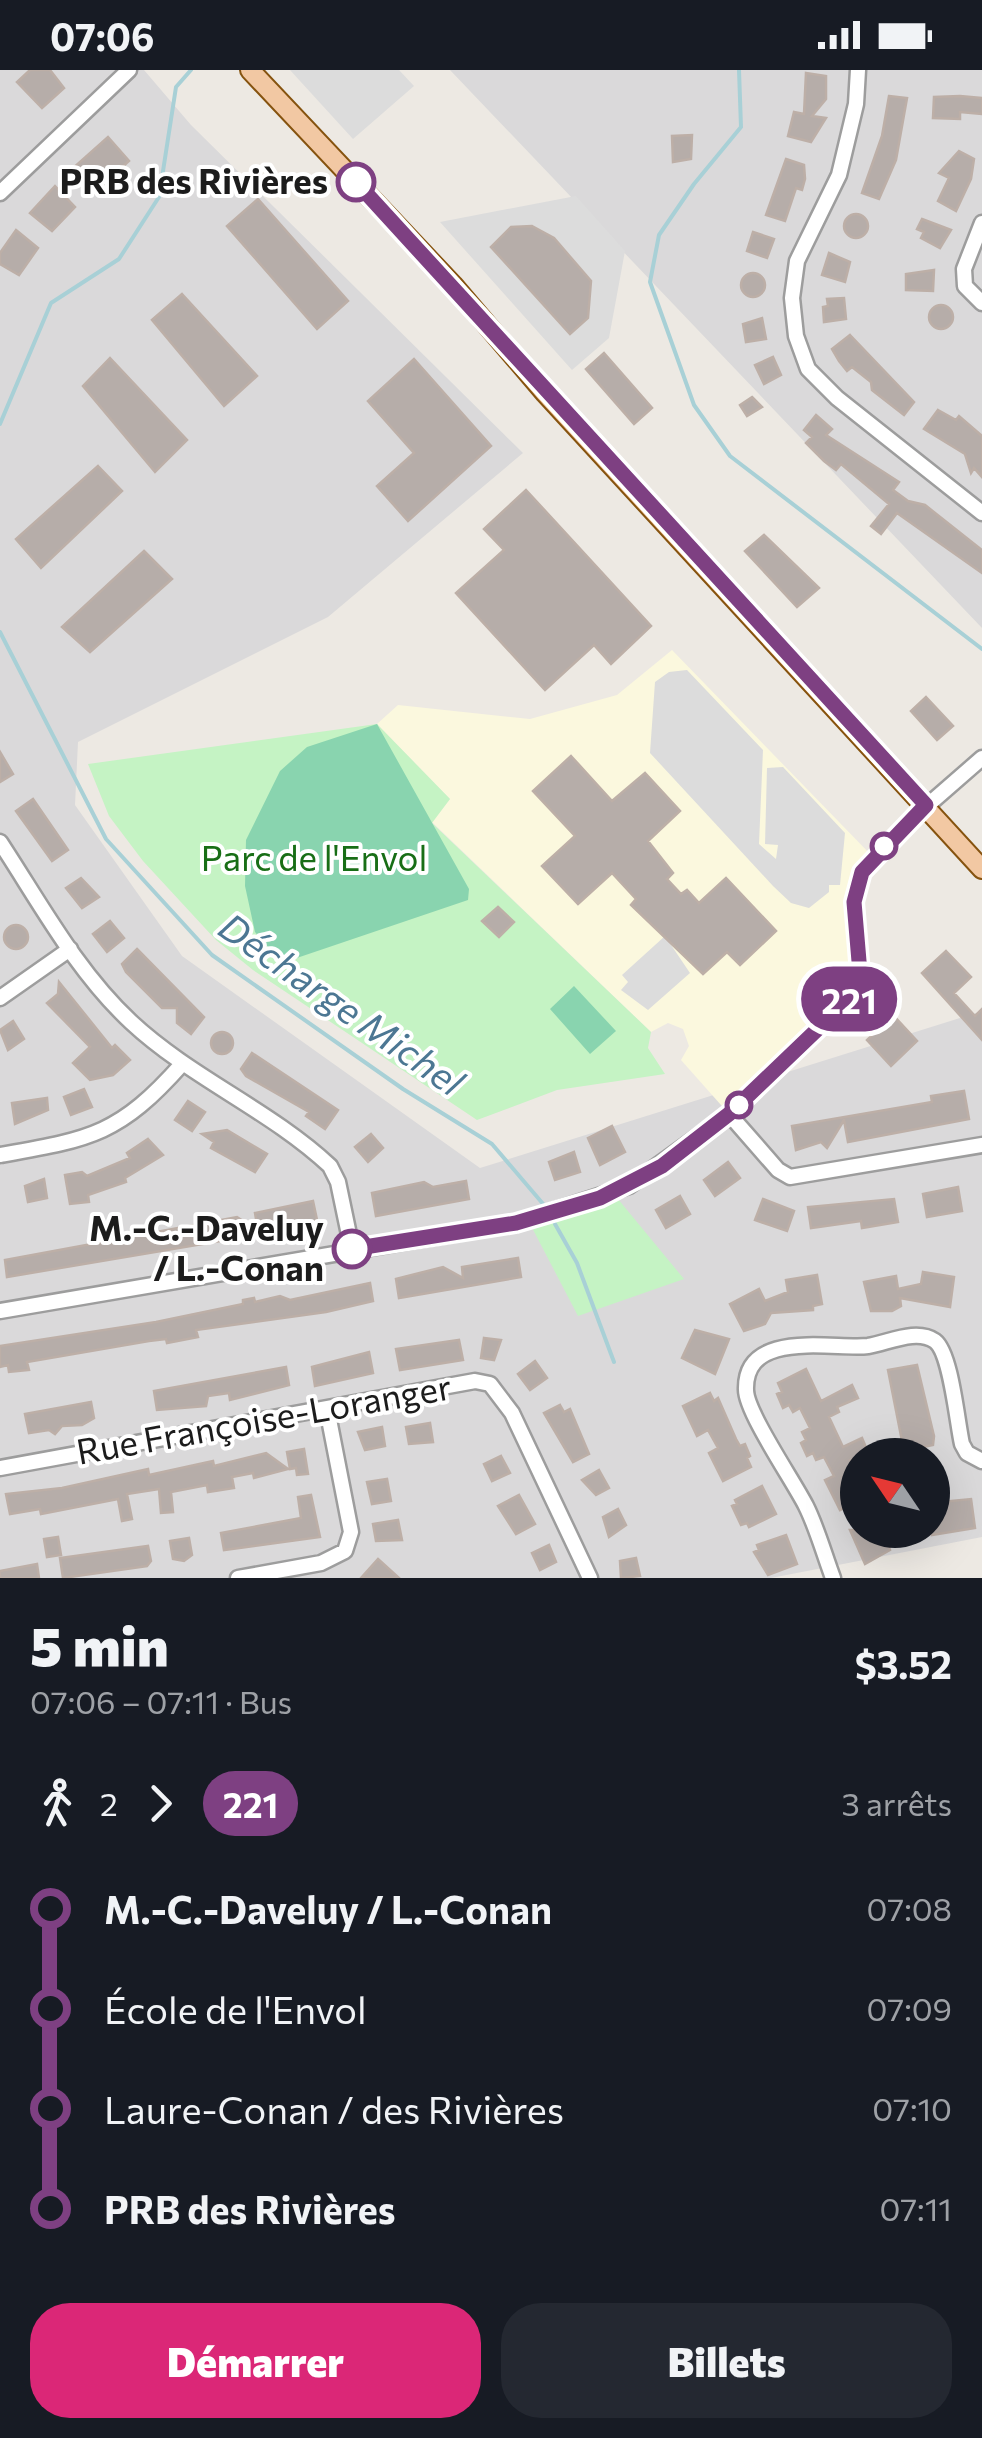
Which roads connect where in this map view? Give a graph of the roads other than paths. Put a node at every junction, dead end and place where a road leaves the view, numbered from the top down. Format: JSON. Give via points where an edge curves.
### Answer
{"nodes":[{"id":1,"x":129,"y":70,"type":"edge"},
{"id":2,"x":250,"y":70,"type":"edge"},
{"id":3,"x":858,"y":70,"type":"edge"},
{"id":4,"x":0,"y":193,"type":"edge"},
{"id":5,"x":982,"y":223,"type":"edge"},
{"id":6,"x":982,"y":303,"type":"edge"},
{"id":7,"x":982,"y":513,"type":"edge"},
{"id":8,"x":982,"y":758,"type":"edge"},
{"id":9,"x":926,"y":805,"type":"junction"},
{"id":10,"x":0,"y":842,"type":"edge"},
{"id":11,"x":982,"y":869,"type":"edge"},
{"id":12,"x":70,"y":950,"type":"junction"},
{"id":13,"x":0,"y":998,"type":"edge"},
{"id":14,"x":182,"y":1064,"type":"junction"},
{"id":15,"x":729,"y":1114,"type":"junction"},
{"id":16,"x":982,"y":1145,"type":"edge"},
{"id":17,"x":0,"y":1155,"type":"edge"},
{"id":18,"x":352,"y":1249,"type":"junction"},
{"id":19,"x":0,"y":1312,"type":"edge"},
{"id":20,"x":327,"y":1409,"type":"junction"},
{"id":21,"x":982,"y":1461,"type":"edge"},
{"id":22,"x":0,"y":1468,"type":"edge"},
{"id":23,"x":238,"y":1578,"type":"edge"},
{"id":24,"x":590,"y":1578,"type":"edge"},
{"id":25,"x":833,"y":1578,"type":"edge"}],
"edges":[{"from":1,"to":4,"type":"street"},
{"from":2,"to":9,"type":"main road"},
{"from":3,"to":7,"type":"street","via":[[838,175],[797,261],[796,336],[808,369],[837,398]]},
{"from":5,"to":6,"type":"street","via":[[964,269],[965,286]]},
{"from":8,"to":9,"type":"street"},
{"from":9,"to":11,"type":"main road"},
{"from":9,"to":15,"type":"street","via":[[862,872],[854,902],[860,973],[848,1000]]},
{"from":10,"to":12,"type":"street"},
{"from":12,"to":13,"type":"street"},
{"from":12,"to":14,"type":"street","via":[[130,1022]]},
{"from":14,"to":17,"type":"street","via":[[126,1120],[90,1138]]},
{"from":14,"to":18,"type":"street","via":[[330,1166]]},
{"from":15,"to":16,"type":"street","via":[[790,1177]]},
{"from":15,"to":18,"type":"street","via":[[662,1166],[600,1198],[516,1223]]},
{"from":18,"to":19,"type":"street"},
{"from":20,"to":22,"type":"street","name":"Rue Françoise-Loranger"},
{"from":20,"to":23,"type":"street","via":[[351,1532],[345,1551],[321,1563]]},
{"from":20,"to":24,"type":"street","name":"Rue Françoise-Loranger","via":[[475,1381],[490,1384],[512,1414]]},
{"from":21,"to":25,"type":"street","via":[[962,1444],[944,1352],[928,1338],[867,1346],[795,1344],[758,1363],[746,1397],[808,1510]]}]}
